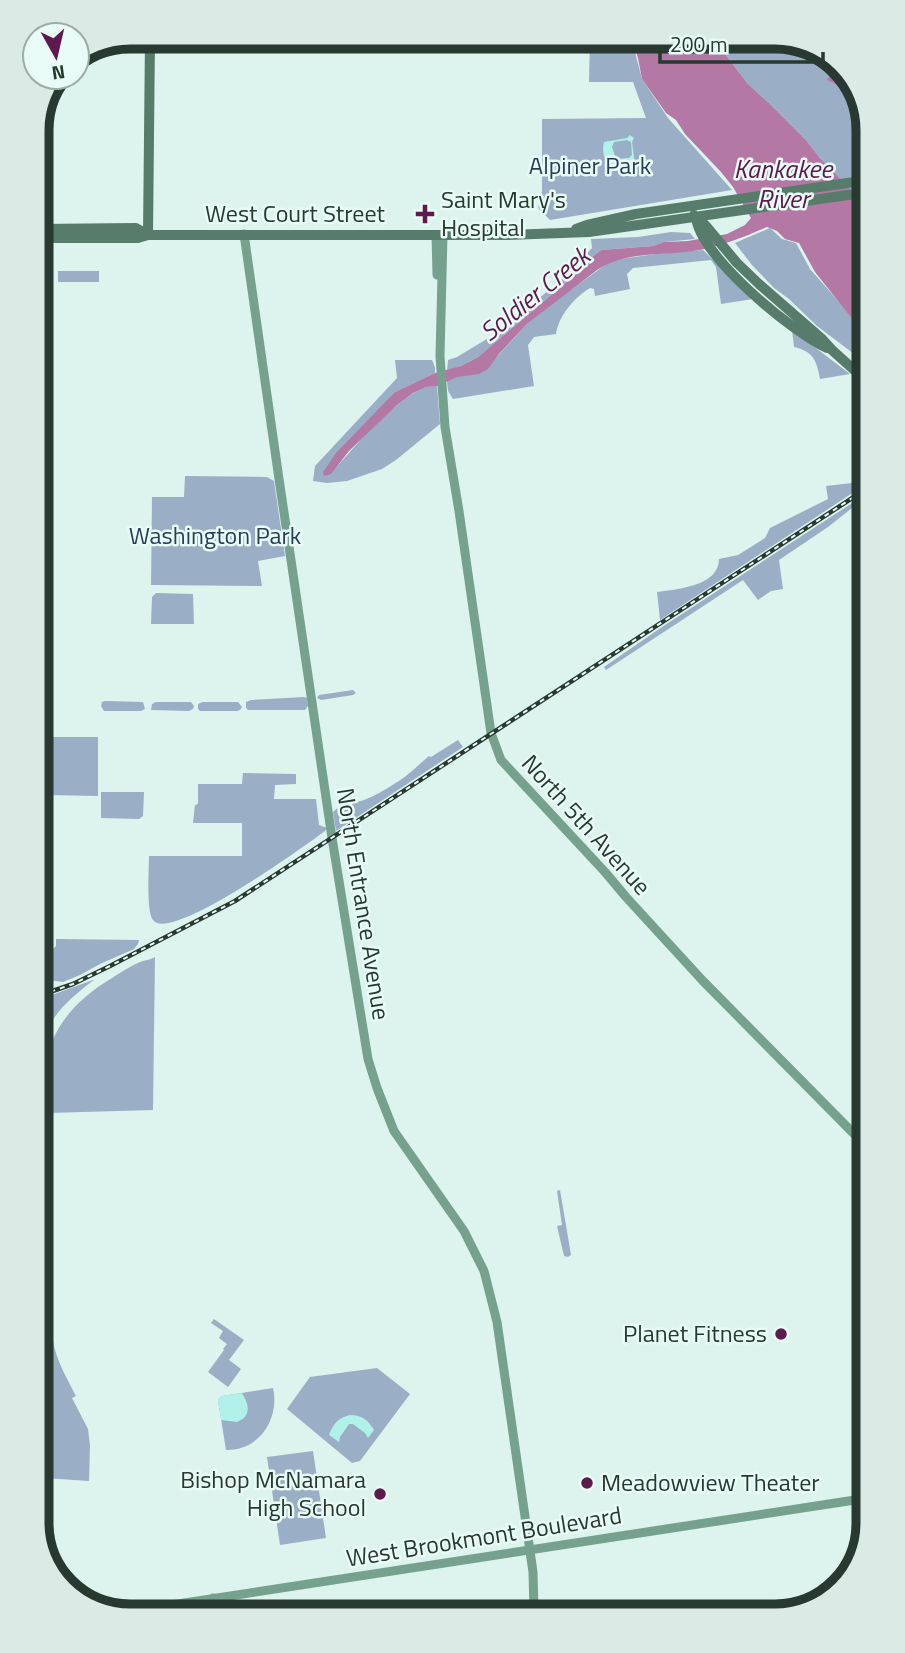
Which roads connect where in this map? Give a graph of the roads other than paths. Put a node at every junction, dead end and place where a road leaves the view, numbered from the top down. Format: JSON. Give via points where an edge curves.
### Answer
{"nodes":[{"id":1,"x":150,"y":49,"type":"edge"},
{"id":2,"x":856,"y":182,"type":"edge"},
{"id":3,"x":856,"y":194,"type":"edge"},
{"id":4,"x":689,"y":206,"type":"junction"},
{"id":5,"x":700,"y":224,"type":"junction"},
{"id":6,"x":49,"y":229,"type":"edge"},
{"id":7,"x":569,"y":231,"type":"junction"},
{"id":8,"x":148,"y":234,"type":"junction"},
{"id":9,"x":244,"y":234,"type":"junction"},
{"id":10,"x":439,"y":235,"type":"junction"},
{"id":11,"x":49,"y":238,"type":"edge"},
{"id":12,"x":832,"y":351,"type":"junction"},
{"id":13,"x":856,"y":372,"type":"edge"},
{"id":14,"x":856,"y":1136,"type":"edge"},
{"id":15,"x":856,"y":1500,"type":"edge"},
{"id":16,"x":530,"y":1550,"type":"junction"},
{"id":17,"x":213,"y":1598,"type":"junction"},
{"id":18,"x":176,"y":1604,"type":"edge"},
{"id":19,"x":214,"y":1604,"type":"edge"},
{"id":20,"x":534,"y":1604,"type":"edge"}],
"edges":[{"from":1,"to":8,"type":"main road"},
{"from":2,"to":4,"type":"main road","name":"West Court Street"},
{"from":3,"to":5,"type":"main road","name":"West Court Street","via":[[734,211]]},
{"from":4,"to":5,"type":"main road"},
{"from":4,"to":7,"type":"main road","name":"West Court Street"},
{"from":5,"to":7,"type":"main road","name":"West Court Street"},
{"from":5,"to":12,"type":"main road"},
{"from":5,"to":12,"type":"main road","via":[[721,260],[755,296]]},
{"from":6,"to":8,"type":"main road","name":"West Court Street","via":[[136,228]]},
{"from":7,"to":10,"type":"main road","name":"West Court Street"},
{"from":8,"to":9,"type":"main road","name":"West Court Street"},
{"from":8,"to":11,"type":"main road","name":"West Court Street","via":[[138,238]]},
{"from":9,"to":10,"type":"main road","name":"West Court Street"},
{"from":9,"to":16,"type":"main road","name":"North Entrance Avenue","via":[[368,1059],[394,1131],[464,1231],[484,1271],[497,1322]]},
{"from":10,"to":14,"type":"main road","name":"North 5th Avenue","via":[[446,428],[491,733],[501,760],[704,981]]},
{"from":12,"to":13,"type":"main road"},
{"from":15,"to":16,"type":"main road","name":"West Brookmont Boulevard"},
{"from":16,"to":17,"type":"main road","name":"West Brookmont Boulevard"},
{"from":16,"to":20,"type":"main road","name":"North Entrance Avenue"},
{"from":17,"to":18,"type":"main road","name":"West Brookmont Boulevard"},
{"from":17,"to":19,"type":"main road"}]}
